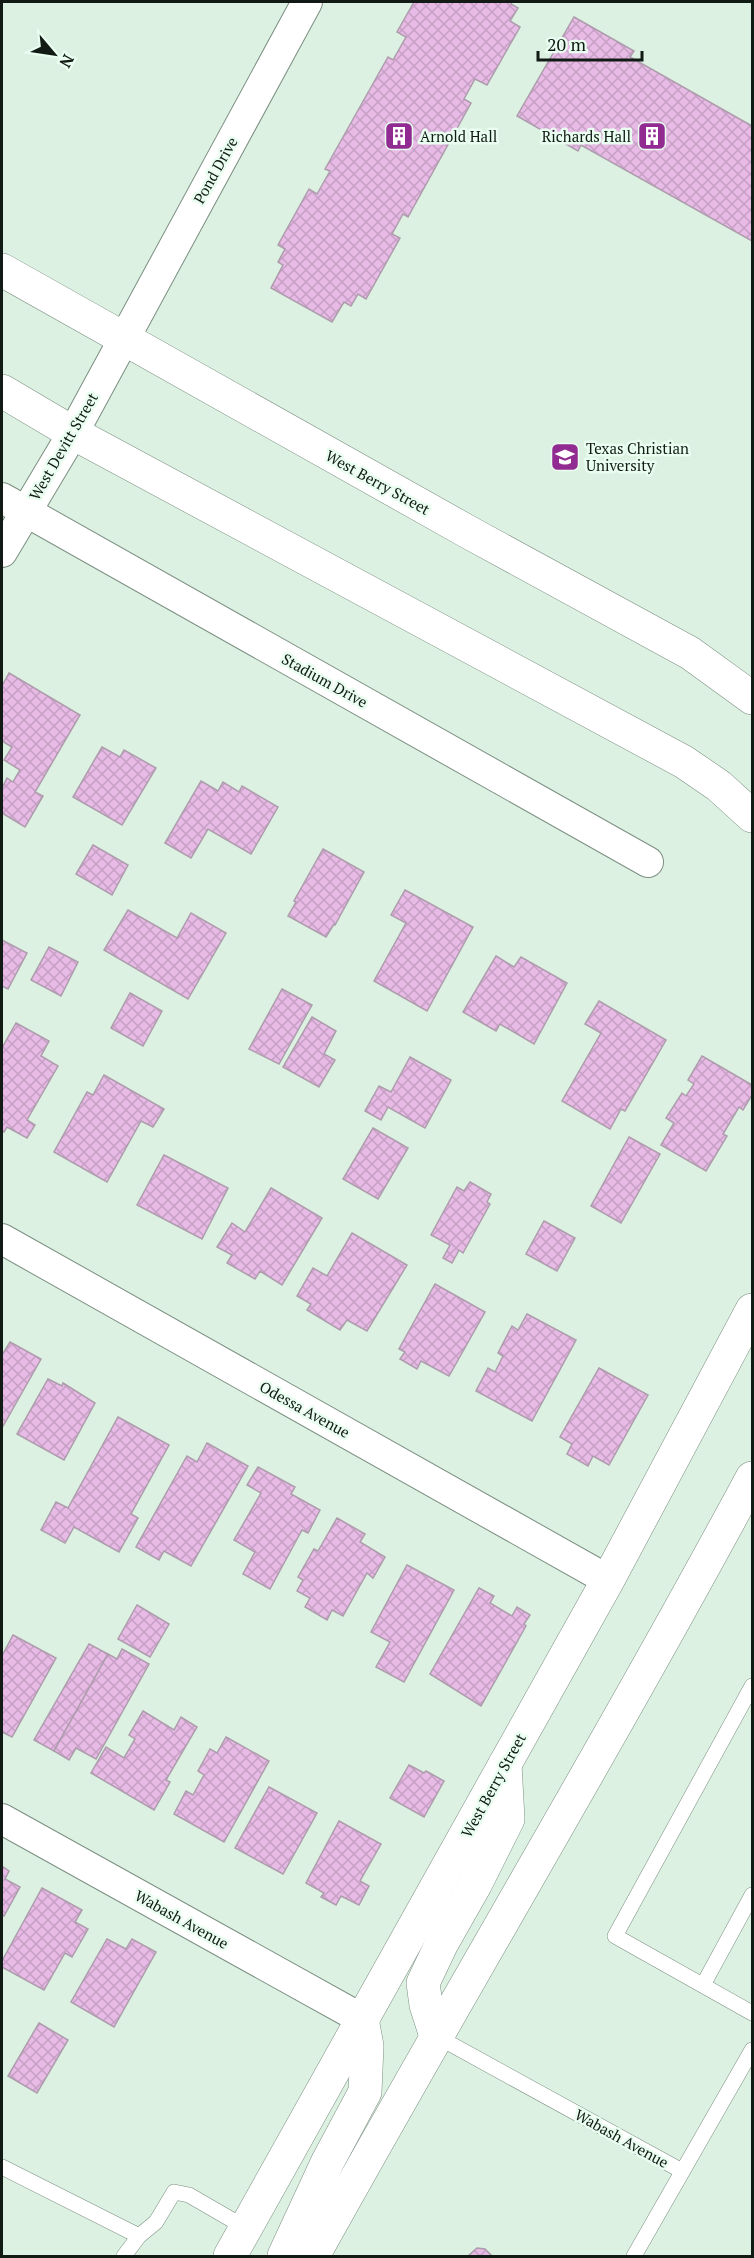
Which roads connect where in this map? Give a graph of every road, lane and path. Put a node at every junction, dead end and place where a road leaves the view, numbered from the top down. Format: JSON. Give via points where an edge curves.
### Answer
{"nodes":[{"id":1,"x":307,"y":2,"type":"edge"},
{"id":2,"x":2,"y":270,"type":"edge"},
{"id":3,"x":122,"y":339,"type":"junction"},
{"id":4,"x":2,"y":391,"type":"edge"},
{"id":5,"x":73,"y":433,"type":"junction"},
{"id":6,"x":13,"y":505,"type":"edge"},
{"id":7,"x":2,"y":552,"type":"edge"},
{"id":8,"x":753,"y":698,"type":"edge"},
{"id":9,"x":753,"y":816,"type":"edge"},
{"id":10,"x":648,"y":862,"type":"dead end"},
{"id":11,"x":2,"y":1239,"type":"edge"},
{"id":12,"x":753,"y":1310,"type":"edge"},
{"id":13,"x":753,"y":1478,"type":"edge"},
{"id":14,"x":608,"y":1580,"type":"junction"},
{"id":15,"x":753,"y":1686,"type":"edge"},
{"id":16,"x":505,"y":1764,"type":"junction"},
{"id":17,"x":2,"y":1819,"type":"edge"},
{"id":18,"x":753,"y":1895,"type":"edge"},
{"id":19,"x":703,"y":1985,"type":"junction"},
{"id":20,"x":753,"y":2013,"type":"edge"},
{"id":21,"x":362,"y":2019,"type":"junction"},
{"id":22,"x":436,"y":2036,"type":"junction"},
{"id":23,"x":753,"y":2050,"type":"edge"},
{"id":24,"x":2,"y":2167,"type":"edge"},
{"id":25,"x":682,"y":2170,"type":"junction"},
{"id":26,"x":246,"y":2228,"type":"junction"},
{"id":27,"x":139,"y":2236,"type":"junction"},
{"id":28,"x":124,"y":2256,"type":"edge"},
{"id":29,"x":230,"y":2256,"type":"edge"},
{"id":30,"x":284,"y":2256,"type":"edge"},
{"id":31,"x":313,"y":2256,"type":"edge"},
{"id":32,"x":634,"y":2256,"type":"edge"}],
"edges":[{"from":1,"to":3,"type":"street","name":"Pond Drive"},
{"from":2,"to":3,"type":"main road","name":"West Berry Street"},
{"from":3,"to":5,"type":"street","name":"West Devitt Street"},
{"from":3,"to":8,"type":"main road","name":"West Berry Street","via":[[690,653]]},
{"from":4,"to":5,"type":"main road"},
{"from":5,"to":6,"type":"street","name":"West Devitt Street"},
{"from":5,"to":9,"type":"main road","via":[[684,762]]},
{"from":6,"to":7,"type":"street","name":"West Devitt Street"},
{"from":6,"to":10,"type":"street","name":"Stadium Drive"},
{"from":11,"to":14,"type":"street","name":"Odessa Avenue"},
{"from":12,"to":14,"type":"main road","name":"West Berry Street"},
{"from":13,"to":22,"type":"main road"},
{"from":14,"to":16,"type":"main road","name":"West Berry Street"},
{"from":15,"to":19,"type":"lane","via":[[615,1936]]},
{"from":16,"to":21,"type":"main road","name":"West Berry Street"},
{"from":16,"to":22,"type":"main road","via":[[508,1820],[423,1983]]},
{"from":17,"to":21,"type":"street","name":"Wabash Avenue"},
{"from":18,"to":19,"type":"lane"},
{"from":19,"to":20,"type":"lane"},
{"from":21,"to":26,"type":"main road","name":"West Berry Street"},
{"from":21,"to":30,"type":"main road","via":[[367,2046],[365,2092],[327,2161]]},
{"from":22,"to":25,"type":"lane","name":"Wabash Avenue"},
{"from":22,"to":31,"type":"main road"},
{"from":23,"to":25,"type":"lane"},
{"from":24,"to":27,"type":"lane"},
{"from":25,"to":32,"type":"lane"},
{"from":26,"to":27,"type":"lane","via":[[189,2195],[174,2192],[156,2222]]},
{"from":26,"to":29,"type":"main road","name":"West Berry Street"},
{"from":27,"to":28,"type":"lane"}]}
